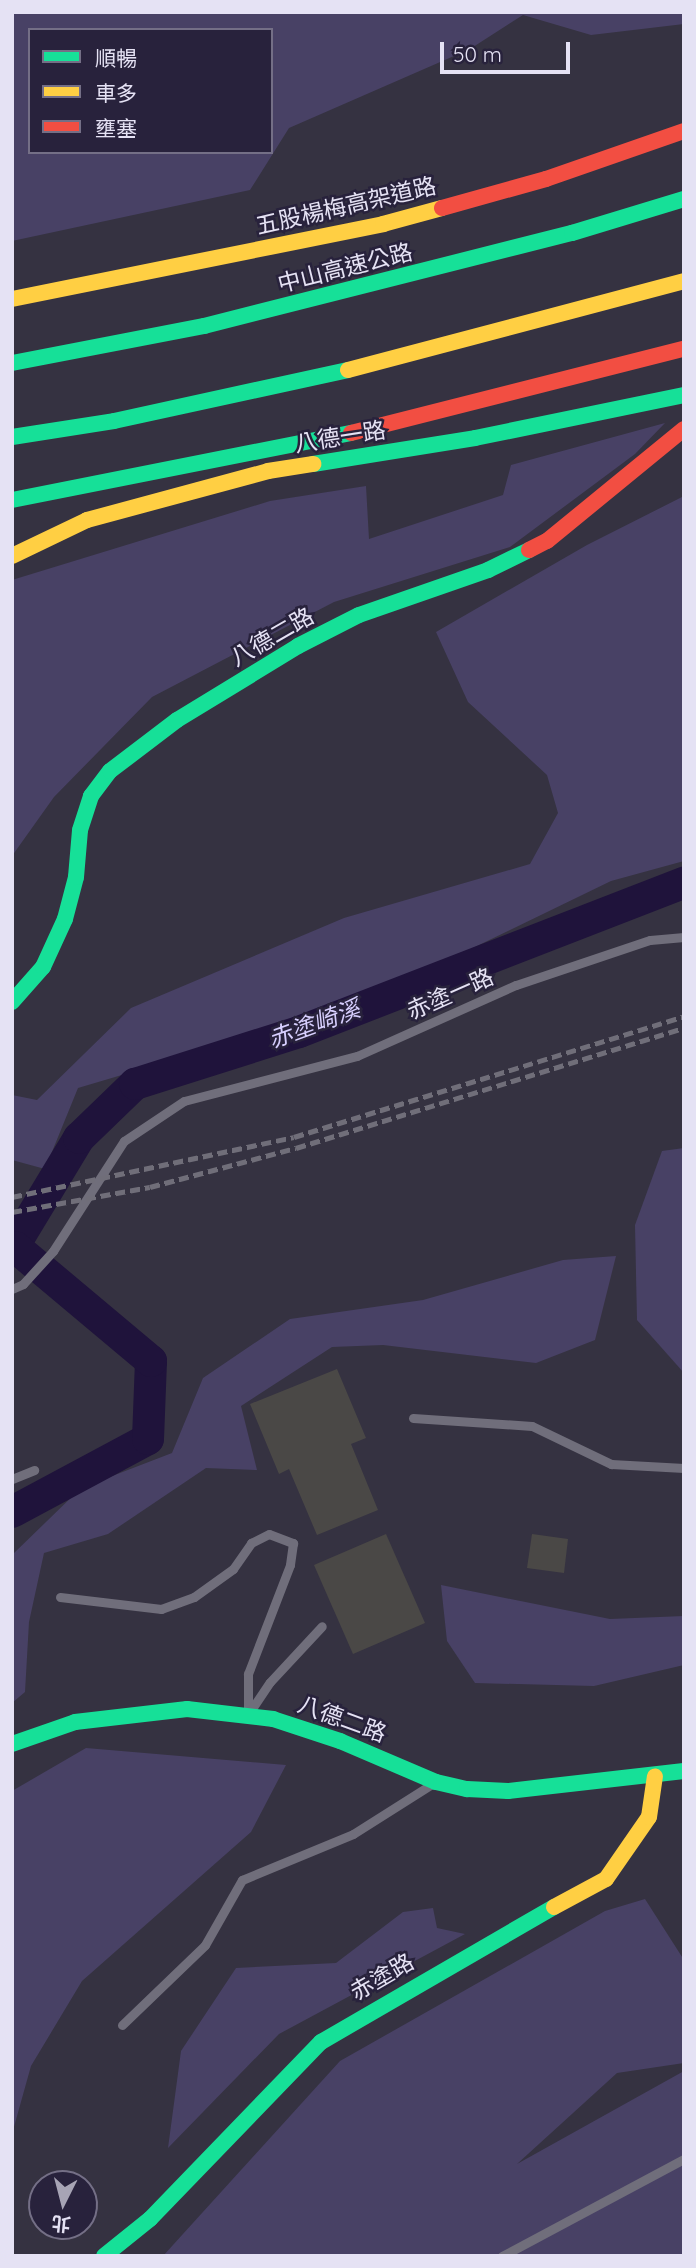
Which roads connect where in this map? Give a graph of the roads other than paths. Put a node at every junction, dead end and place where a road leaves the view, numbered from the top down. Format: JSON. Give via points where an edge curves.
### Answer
{"nodes":[{"id":1,"x":684,"y":131,"type":"edge"},
{"id":2,"x":684,"y":199,"type":"edge"},
{"id":3,"x":684,"y":281,"type":"edge"},
{"id":4,"x":12,"y":299,"type":"edge"},
{"id":5,"x":684,"y":349,"type":"edge"},
{"id":6,"x":12,"y":363,"type":"edge"},
{"id":7,"x":684,"y":395,"type":"edge"},
{"id":8,"x":684,"y":429,"type":"edge"},
{"id":9,"x":12,"y":437,"type":"edge"},
{"id":10,"x":12,"y":500,"type":"edge"},
{"id":11,"x":12,"y":556,"type":"edge"},
{"id":12,"x":684,"y":937,"type":"edge"},
{"id":13,"x":12,"y":1002,"type":"edge"},
{"id":14,"x":12,"y":1289,"type":"edge"},
{"id":15,"x":413,"y":1418,"type":"dead end"},
{"id":16,"x":684,"y":1468,"type":"edge"},
{"id":17,"x":34,"y":1470,"type":"dead end"},
{"id":18,"x":12,"y":1479,"type":"edge"},
{"id":19,"x":60,"y":1597,"type":"dead end"},
{"id":20,"x":322,"y":1626,"type":"dead end"},
{"id":21,"x":248,"y":1715,"type":"junction"},
{"id":22,"x":12,"y":1744,"type":"edge"},
{"id":23,"x":684,"y":1771,"type":"edge"},
{"id":24,"x":655,"y":1776,"type":"junction"},
{"id":25,"x":436,"y":1782,"type":"junction"},
{"id":26,"x":122,"y":2025,"type":"dead end"},
{"id":27,"x":684,"y":2159,"type":"edge"},
{"id":28,"x":104,"y":2256,"type":"edge"},
{"id":29,"x":502,"y":2256,"type":"edge"}],
"edges":[{"from":1,"to":4,"type":"main road","name":"五股楊梅高架道路","via":[[546,179],[383,224]]},
{"from":2,"to":6,"type":"main road","name":"中山高速公路","via":[[572,233],[204,327]]},
{"from":3,"to":9,"type":"main road","via":[[347,370],[114,421]]},
{"from":5,"to":10,"type":"main road","via":[[294,447]]},
{"from":7,"to":11,"type":"main road","name":"八德一路","via":[[475,438],[268,471],[88,520]]},
{"from":8,"to":13,"type":"main road","name":"八德二路","via":[[547,541],[488,570],[359,615],[298,646],[177,720],[110,771],[91,796],[84,819],[65,919],[43,967]]},
{"from":12,"to":14,"type":"lane","name":"赤塗一路","via":[[650,940],[516,985],[357,1056],[184,1101],[124,1141],[53,1251],[23,1284]]},
{"from":15,"to":16,"type":"lane","via":[[532,1426],[611,1464]]},
{"from":17,"to":18,"type":"lane"},
{"from":19,"to":21,"type":"lane","via":[[161,1609],[194,1597],[223,1576],[251,1543],[269,1534],[293,1543],[290,1564],[248,1674]]},
{"from":20,"to":21,"type":"lane","via":[[270,1682]]},
{"from":21,"to":22,"type":"main road","name":"八德二路","via":[[187,1709],[134,1712],[75,1723]]},
{"from":21,"to":25,"type":"main road","name":"八德二路","via":[[340,1741]]},
{"from":23,"to":24,"type":"main road"},
{"from":24,"to":25,"type":"main road","name":"八德二路","via":[[508,1791]]},
{"from":24,"to":28,"type":"main road","name":"赤塗路","via":[[649,1817],[606,1879],[479,1947],[321,2042],[150,2219]]},
{"from":25,"to":26,"type":"lane","via":[[353,1834],[242,1880],[205,1945]]},
{"from":27,"to":29,"type":"lane"}]}
